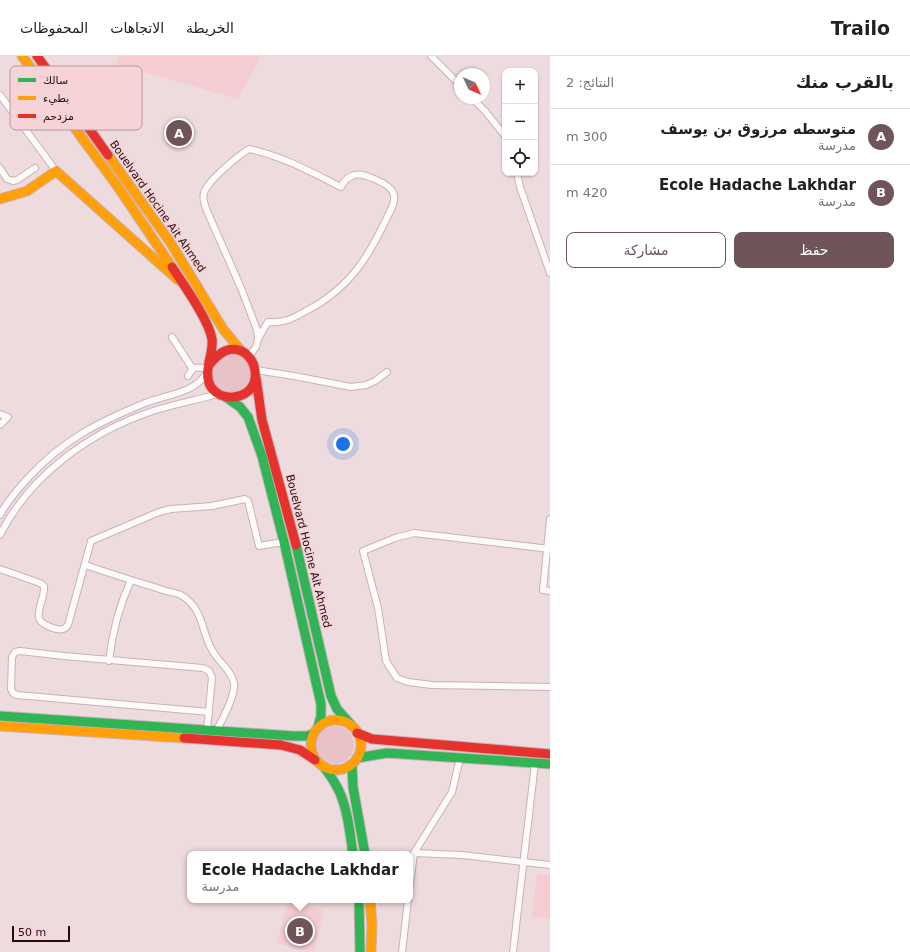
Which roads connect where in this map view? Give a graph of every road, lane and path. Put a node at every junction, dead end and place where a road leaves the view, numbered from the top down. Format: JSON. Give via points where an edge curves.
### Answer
{"nodes":[{"id":1,"x":22,"y":56,"type":"edge"},
{"id":2,"x":37,"y":56,"type":"edge"},
{"id":3,"x":432,"y":56,"type":"edge"},
{"id":4,"x":29,"y":66,"type":"edge"},
{"id":5,"x":44,"y":66,"type":"edge"},
{"id":6,"x":454,"y":79,"type":"edge"},
{"id":7,"x":0,"y":95,"type":"edge"},
{"id":8,"x":478,"y":104,"type":"edge"},
{"id":9,"x":10,"y":109,"type":"edge"},
{"id":10,"x":26,"y":130,"type":"edge"},
{"id":11,"x":76,"y":130,"type":"edge"},
{"id":12,"x":90,"y":130,"type":"edge"},
{"id":13,"x":502,"y":132,"type":"edge"},
{"id":14,"x":0,"y":168,"type":"edge"},
{"id":15,"x":35,"y":168,"type":"dead end"},
{"id":16,"x":56,"y":171,"type":"junction"},
{"id":17,"x":518,"y":176,"type":"edge"},
{"id":18,"x":0,"y":199,"type":"edge"},
{"id":19,"x":550,"y":273,"type":"edge"},
{"id":20,"x":185,"y":287,"type":"junction"},
{"id":21,"x":172,"y":337,"type":"dead end"},
{"id":22,"x":258,"y":339,"type":"junction"},
{"id":23,"x":245,"y":354,"type":"junction"},
{"id":24,"x":192,"y":368,"type":"junction"},
{"id":25,"x":208,"y":369,"type":"junction"},
{"id":26,"x":387,"y":372,"type":"dead end"},
{"id":27,"x":256,"y":373,"type":"junction"},
{"id":28,"x":188,"y":376,"type":"dead end"},
{"id":29,"x":222,"y":395,"type":"junction"},
{"id":30,"x":0,"y":414,"type":"edge"},
{"id":31,"x":0,"y":425,"type":"edge"},
{"id":32,"x":0,"y":515,"type":"edge"},
{"id":33,"x":550,"y":519,"type":"edge"},
{"id":34,"x":0,"y":535,"type":"edge"},
{"id":35,"x":284,"y":542,"type":"junction"},
{"id":36,"x":548,"y":549,"type":"edge"},
{"id":37,"x":85,"y":565,"type":"junction"},
{"id":38,"x":0,"y":569,"type":"edge"},
{"id":39,"x":131,"y":580,"type":"junction"},
{"id":40,"x":550,"y":591,"type":"edge"},
{"id":41,"x":110,"y":661,"type":"junction"},
{"id":42,"x":550,"y":687,"type":"edge"},
{"id":43,"x":209,"y":712,"type":"junction"},
{"id":44,"x":2,"y":715,"type":"edge"},
{"id":45,"x":0,"y":726,"type":"edge"},
{"id":46,"x":354,"y":729,"type":"junction"},
{"id":47,"x":212,"y":731,"type":"junction"},
{"id":48,"x":316,"y":731,"type":"junction"},
{"id":49,"x":550,"y":754,"type":"edge"},
{"id":50,"x":460,"y":758,"type":"junction"},
{"id":51,"x":315,"y":760,"type":"junction"},
{"id":52,"x":354,"y":761,"type":"junction"},
{"id":53,"x":535,"y":763,"type":"junction"},
{"id":54,"x":550,"y":764,"type":"edge"},
{"id":55,"x":324,"y":767,"type":"junction"},
{"id":56,"x":353,"y":851,"type":"edge"},
{"id":57,"x":364,"y":851,"type":"edge"},
{"id":58,"x":414,"y":853,"type":"junction"},
{"id":59,"x":413,"y":861,"type":"edge"},
{"id":60,"x":524,"y":862,"type":"junction"},
{"id":61,"x":550,"y":865,"type":"edge"},
{"id":62,"x":359,"y":903,"type":"edge"},
{"id":63,"x":370,"y":903,"type":"edge"},
{"id":64,"x":408,"y":903,"type":"edge"},
{"id":65,"x":360,"y":952,"type":"edge"},
{"id":66,"x":371,"y":952,"type":"edge"},
{"id":67,"x":402,"y":952,"type":"edge"},
{"id":68,"x":513,"y":952,"type":"edge"}],
"edges":[{"from":1,"to":4,"type":"main road"},
{"from":2,"to":5,"type":"main road","name":"Bouelvard Hocine Ait Ahmed"},
{"from":3,"to":6,"type":"street"},
{"from":7,"to":9,"type":"street"},
{"from":8,"to":13,"type":"street"},
{"from":10,"to":16,"type":"street"},
{"from":11,"to":20,"type":"main road","via":[[147,228]]},
{"from":12,"to":23,"type":"main road","name":"Bouelvard Hocine Ait Ahmed","via":[[170,242],[223,329]]},
{"from":14,"to":15,"type":"street","via":[[12,181]]},
{"from":16,"to":18,"type":"main road","via":[[27,191]]},
{"from":16,"to":20,"type":"main road"},
{"from":17,"to":19,"type":"street"},
{"from":20,"to":25,"type":"main road","via":[[212,339]]},
{"from":21,"to":24,"type":"street"},
{"from":22,"to":22,"type":"street","via":[[268,322],[286,322],[313,308],[354,274],[370,250],[393,205],[395,197],[388,186],[358,174],[349,177],[340,187],[285,160],[249,149],[222,171],[208,187],[204,193],[207,211],[242,288]]},
{"from":22,"to":23,"type":"street","via":[[256,347]]},
{"from":23,"to":25,"type":"main road","via":[[235,349],[220,352],[213,358]]},
{"from":23,"to":27,"type":"main road","via":[[253,362]]},
{"from":24,"to":25,"type":"street"},
{"from":24,"to":28,"type":"street"},
{"from":25,"to":29,"type":"main road","via":[[208,381],[212,388]]},
{"from":25,"to":32,"type":"street","via":[[200,382],[190,388],[115,415],[68,441],[38,467],[18,489]]},
{"from":26,"to":27,"type":"street","via":[[366,385],[351,387],[294,376]]},
{"from":27,"to":29,"type":"main road","via":[[253,385],[242,395],[234,398]]},
{"from":27,"to":46,"type":"main road","name":"Bouelvard Hocine Ait Ahmed","via":[[262,420],[291,523],[331,696],[337,709]]},
{"from":29,"to":34,"type":"street","via":[[152,411],[86,442],[61,461],[22,500]]},
{"from":29,"to":35,"type":"main road","via":[[240,407],[253,428],[268,475]]},
{"from":30,"to":31,"type":"street","via":[[8,417]]},
{"from":33,"to":36,"type":"street"},
{"from":35,"to":37,"type":"street","via":[[259,546],[248,501],[241,499],[212,506],[171,509],[120,528],[92,541]]},
{"from":35,"to":48,"type":"main road","via":[[321,704],[321,716]]},
{"from":36,"to":40,"type":"street","via":[[544,590]]},
{"from":36,"to":42,"type":"street","via":[[414,533],[363,551],[378,608],[383,650],[386,661],[397,678],[432,685]]},
{"from":37,"to":38,"type":"street","via":[[68,625],[61,630],[40,621],[44,586]]},
{"from":37,"to":39,"type":"street"},
{"from":39,"to":41,"type":"street","via":[[118,619]]},
{"from":39,"to":47,"type":"street","via":[[180,595],[188,601],[203,623],[211,649],[229,670],[234,684],[230,700],[223,718]]},
{"from":41,"to":43,"type":"street","via":[[203,668],[209,671],[212,677]]},
{"from":41,"to":43,"type":"street","via":[[15,652],[12,657],[11,689],[17,695]]},
{"from":43,"to":47,"type":"street"},
{"from":44,"to":47,"type":"main road"},
{"from":45,"to":51,"type":"main road","via":[[281,745],[300,750]]},
{"from":46,"to":48,"type":"main road","via":[[344,722],[335,720],[326,722]]},
{"from":46,"to":49,"type":"main road","via":[[372,739]]},
{"from":46,"to":52,"type":"main road","via":[[361,745]]},
{"from":47,"to":48,"type":"main road","via":[[307,736]]},
{"from":48,"to":51,"type":"main road","via":[[311,743]]},
{"from":50,"to":52,"type":"main road","via":[[387,753]]},
{"from":50,"to":53,"type":"main road"},
{"from":50,"to":58,"type":"street","via":[[452,792]]},
{"from":51,"to":55,"type":"main road"},
{"from":52,"to":55,"type":"main road","via":[[346,768],[338,770]]},
{"from":52,"to":57,"type":"main road","via":[[353,788]]},
{"from":53,"to":54,"type":"main road"},
{"from":53,"to":60,"type":"street"},
{"from":55,"to":56,"type":"main road","via":[[342,798]]},
{"from":58,"to":59,"type":"street"},
{"from":58,"to":60,"type":"street"},
{"from":60,"to":61,"type":"street"},
{"from":60,"to":68,"type":"street"},
{"from":62,"to":65,"type":"main road"},
{"from":63,"to":66,"type":"main road"},
{"from":64,"to":67,"type":"street"}]}
